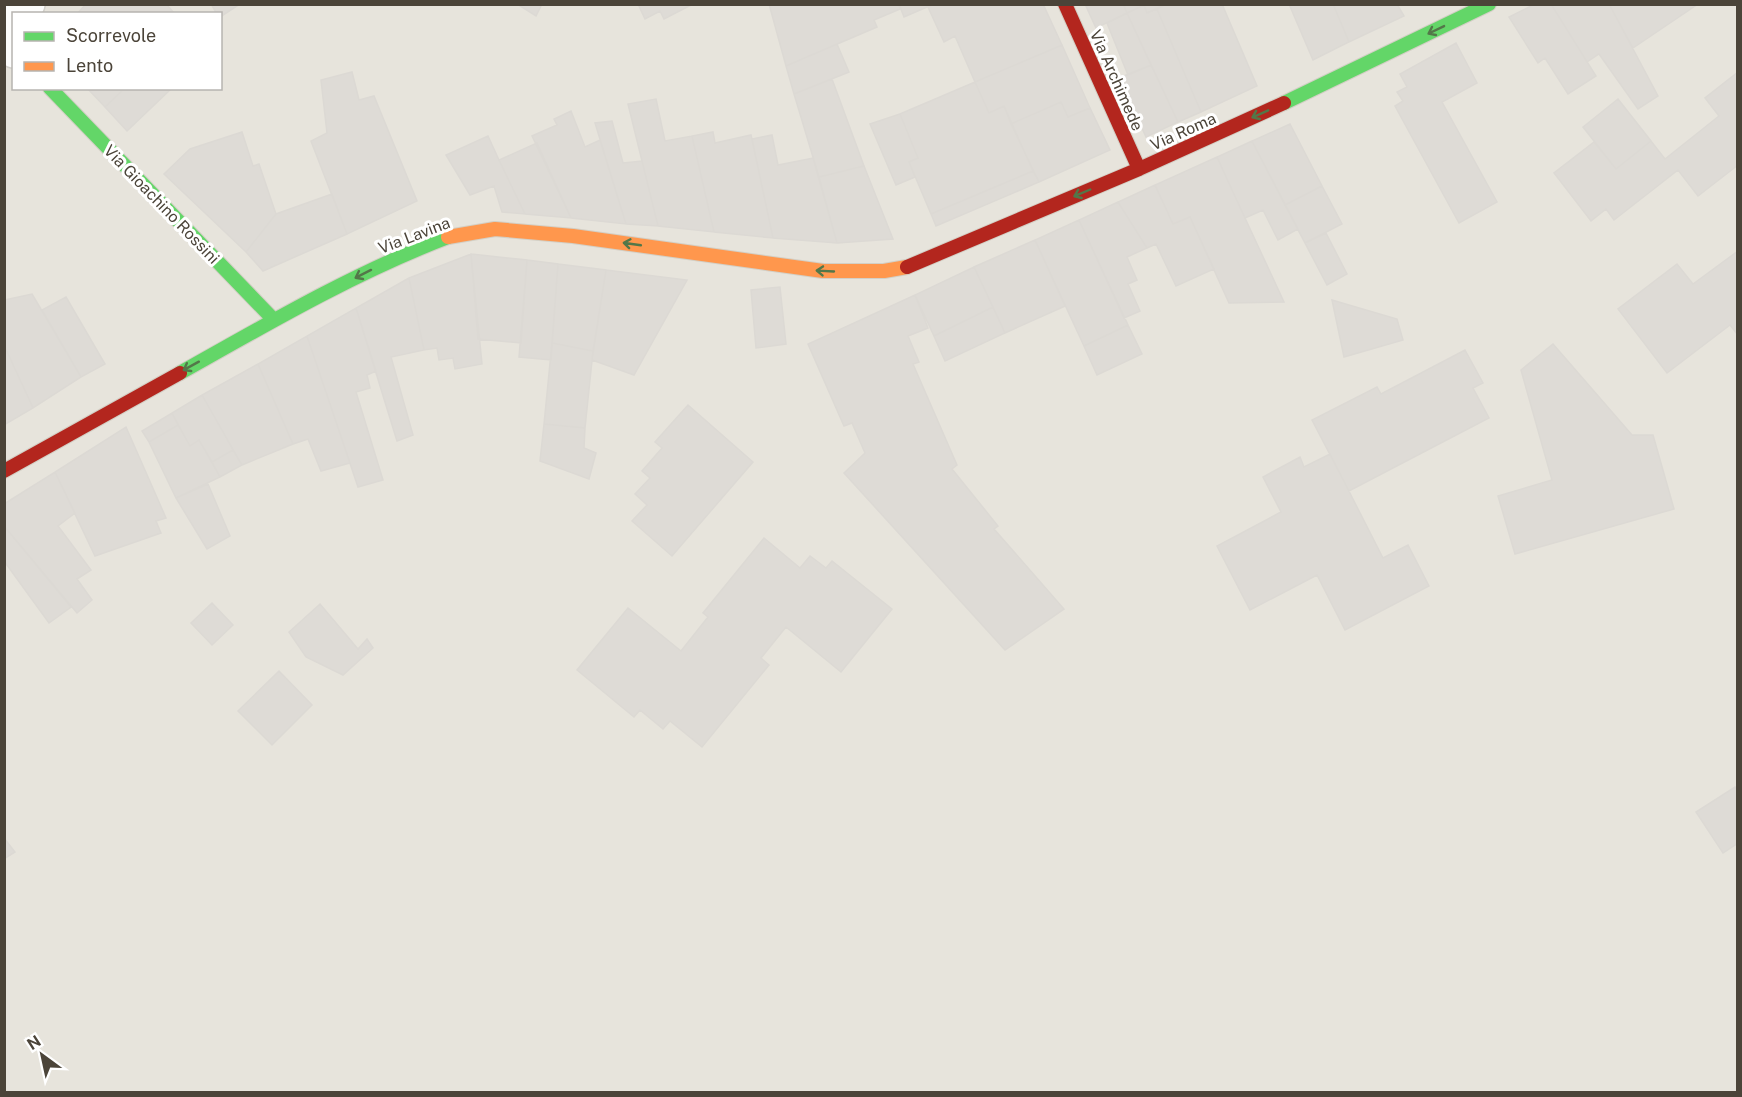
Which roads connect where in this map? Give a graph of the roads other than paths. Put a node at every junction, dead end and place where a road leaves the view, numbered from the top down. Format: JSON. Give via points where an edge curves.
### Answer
{"nodes":[{"id":1,"x":1065,"y":4,"type":"edge"},
{"id":2,"x":1489,"y":4,"type":"edge"},
{"id":3,"x":52,"y":90,"type":"edge"},
{"id":4,"x":1139,"y":169,"type":"junction"},
{"id":5,"x":884,"y":272,"type":"joint"},
{"id":6,"x":274,"y":320,"type":"junction"},
{"id":7,"x":4,"y":471,"type":"edge"}],
"edges":[{"from":1,"to":4,"type":"street","name":"Via Archimede"},
{"from":2,"to":4,"type":"street","name":"Via Roma","one_way":true},
{"from":3,"to":6,"type":"street","name":"Via Gioachino Rossini"},
{"from":4,"to":5,"type":"street","name":"Via Roma","one_way":true,"via":[[911,266]]},
{"from":5,"to":6,"type":"street","name":"Via Lavina","one_way":true,"via":[[823,271],[495,228],[450,236],[401,255]]},
{"from":6,"to":7,"type":"street","name":"Via Lavina","one_way":true}]}
